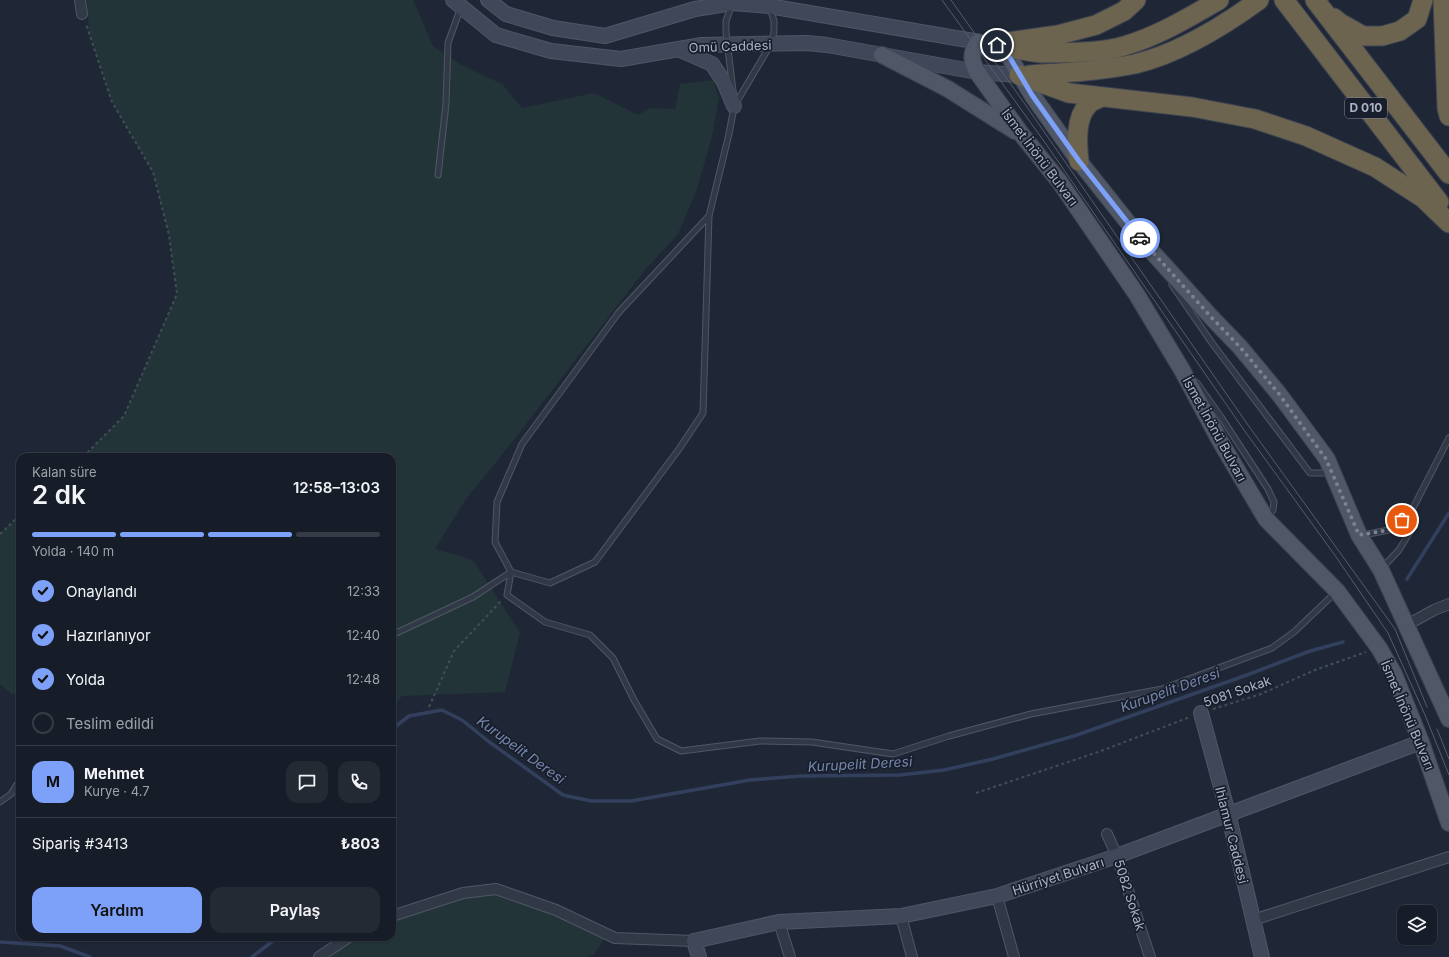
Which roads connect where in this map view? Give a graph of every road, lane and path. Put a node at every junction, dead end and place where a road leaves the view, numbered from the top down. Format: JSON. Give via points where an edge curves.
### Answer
{"nodes":[{"id":1,"x":80,"y":0,"type":"edge"},
{"id":2,"x":488,"y":0,"type":"edge"},
{"id":3,"x":1136,"y":0,"type":"edge"},
{"id":4,"x":1219,"y":0,"type":"edge"},
{"id":5,"x":1284,"y":0,"type":"edge"},
{"id":6,"x":1423,"y":0,"type":"edge"},
{"id":7,"x":1443,"y":0,"type":"edge"},
{"id":8,"x":457,"y":3,"type":"edge"},
{"id":9,"x":732,"y":3,"type":"junction"},
{"id":10,"x":1317,"y":3,"type":"edge"},
{"id":11,"x":695,"y":4,"type":"edge"},
{"id":12,"x":1252,"y":5,"type":"edge"},
{"id":13,"x":770,"y":6,"type":"junction"},
{"id":14,"x":82,"y":14,"type":"joint"},
{"id":15,"x":988,"y":43,"type":"junction"},
{"id":16,"x":728,"y":44,"type":"junction"},
{"id":17,"x":771,"y":44,"type":"junction"},
{"id":18,"x":678,"y":48,"type":"junction"},
{"id":19,"x":882,"y":55,"type":"junction"},
{"id":20,"x":977,"y":72,"type":"junction"},
{"id":21,"x":1019,"y":75,"type":"junction"},
{"id":22,"x":1102,"y":97,"type":"junction"},
{"id":23,"x":734,"y":106,"type":"junction"},
{"id":24,"x":1449,"y":116,"type":"edge"},
{"id":25,"x":1022,"y":135,"type":"junction"},
{"id":26,"x":1079,"y":161,"type":"junction"},
{"id":27,"x":1449,"y":174,"type":"edge"},
{"id":28,"x":438,"y":175,"type":"dead end"},
{"id":29,"x":709,"y":216,"type":"junction"},
{"id":30,"x":1449,"y":216,"type":"edge"},
{"id":31,"x":1449,"y":223,"type":"edge"},
{"id":32,"x":1145,"y":244,"type":"junction"},
{"id":33,"x":1137,"y":295,"type":"junction"},
{"id":34,"x":1189,"y":370,"type":"dead end"},
{"id":35,"x":1192,"y":376,"type":"dead end"},
{"id":36,"x":1449,"y":438,"type":"edge"},
{"id":37,"x":87,"y":453,"type":"edge"},
{"id":38,"x":1330,"y":467,"type":"junction"},
{"id":39,"x":1412,"y":510,"type":"junction"},
{"id":40,"x":16,"y":519,"type":"edge"},
{"id":41,"x":1266,"y":519,"type":"junction"},
{"id":42,"x":1,"y":533,"type":"edge"},
{"id":43,"x":1359,"y":535,"type":"junction"},
{"id":44,"x":1381,"y":570,"type":"junction"},
{"id":45,"x":511,"y":572,"type":"junction"},
{"id":46,"x":1337,"y":591,"type":"junction"},
{"id":47,"x":506,"y":595,"type":"junction"},
{"id":48,"x":1449,"y":604,"type":"edge"},
{"id":49,"x":1407,"y":625,"type":"junction"},
{"id":50,"x":396,"y":632,"type":"edge"},
{"id":51,"x":1379,"y":648,"type":"junction"},
{"id":52,"x":429,"y":707,"type":"dead end"},
{"id":53,"x":1201,"y":713,"type":"junction"},
{"id":54,"x":1449,"y":719,"type":"edge"},
{"id":55,"x":1421,"y":742,"type":"junction"},
{"id":56,"x":16,"y":786,"type":"edge"},
{"id":57,"x":976,"y":793,"type":"dead end"},
{"id":58,"x":0,"y":802,"type":"edge"},
{"id":59,"x":1228,"y":813,"type":"junction"},
{"id":60,"x":1449,"y":822,"type":"edge"},
{"id":61,"x":1107,"y":834,"type":"dead end"},
{"id":62,"x":1117,"y":856,"type":"junction"},
{"id":63,"x":1449,"y":857,"type":"edge"},
{"id":64,"x":997,"y":896,"type":"junction"},
{"id":65,"x":396,"y":915,"type":"edge"},
{"id":66,"x":901,"y":916,"type":"junction"},
{"id":67,"x":1253,"y":920,"type":"junction"},
{"id":68,"x":779,"y":922,"type":"junction"},
{"id":69,"x":343,"y":941,"type":"edge"},
{"id":70,"x":694,"y":941,"type":"junction"},
{"id":71,"x":319,"y":957,"type":"edge"},
{"id":72,"x":699,"y":957,"type":"edge"},
{"id":73,"x":790,"y":957,"type":"edge"},
{"id":74,"x":912,"y":957,"type":"edge"},
{"id":75,"x":1014,"y":957,"type":"edge"},
{"id":76,"x":1150,"y":957,"type":"edge"},
{"id":77,"x":1262,"y":957,"type":"edge"}],
"edges":[{"from":1,"to":14,"type":"street"},
{"from":2,"to":11,"type":"street","via":[[506,14],[553,28],[605,36]]},
{"from":3,"to":15,"type":"highway","via":[[1124,11],[1096,25],[1058,35]]},
{"from":4,"to":15,"type":"highway","via":[[1175,26],[1122,47],[1040,53]]},
{"from":5,"to":30,"type":"highway","number":"D 010"},
{"from":6,"to":10,"type":"highway","via":[[1417,19],[1400,31],[1382,36],[1363,36],[1340,23]]},
{"from":7,"to":24,"type":"highway"},
{"from":8,"to":18,"type":"street","name":"Omü Caddesi","via":[[496,35],[550,51],[620,59]]},
{"from":8,"to":28,"type":"lane","via":[[448,43],[446,104]]},
{"from":9,"to":11,"type":"street"},
{"from":9,"to":13,"type":"street"},
{"from":9,"to":16,"type":"lane","via":[[726,21]]},
{"from":10,"to":27,"type":"highway","number":"D 010"},
{"from":12,"to":21,"type":"highway","via":[[1203,37],[1136,63],[1082,72]]},
{"from":13,"to":15,"type":"street"},
{"from":13,"to":17,"type":"lane","via":[[774,21]]},
{"from":14,"to":37,"type":"path","via":[[112,102],[153,172],[169,235],[177,294],[124,416]]},
{"from":15,"to":20,"type":"main road","name":"İsmet İnönü Bulvarı","via":[[972,51],[972,61]]},
{"from":15,"to":21,"type":"main road","via":[[1010,58]]},
{"from":16,"to":17,"type":"street","name":"Omü Caddesi"},
{"from":16,"to":18,"type":"street","name":"Omü Caddesi"},
{"from":16,"to":23,"type":"lane"},
{"from":17,"to":19,"type":"street","name":"Omü Caddesi","via":[[807,43]]},
{"from":17,"to":23,"type":"lane"},
{"from":18,"to":23,"type":"street","via":[[712,64],[724,82]]},
{"from":19,"to":20,"type":"street","name":"Omü Caddesi"},
{"from":19,"to":25,"type":"main road","via":[[948,89]]},
{"from":20,"to":21,"type":"street","name":"Omü Caddesi"},
{"from":20,"to":25,"type":"main road","name":"İsmet İnönü Bulvarı"},
{"from":21,"to":22,"type":"highway","via":[[1069,93]]},
{"from":21,"to":26,"type":"main road"},
{"from":22,"to":26,"type":"highway","via":[[1088,105],[1081,116],[1078,129]]},
{"from":22,"to":31,"type":"highway","via":[[1192,107],[1255,119],[1306,136],[1375,167],[1423,198]]},
{"from":23,"to":29,"type":"lane"},
{"from":25,"to":33,"type":"main road","name":"İsmet İnönü Bulvarı","via":[[1059,181]]},
{"from":26,"to":32,"type":"main road"},
{"from":29,"to":45,"type":"lane","via":[[619,312],[522,444],[497,502],[495,542]]},
{"from":29,"to":45,"type":"lane","via":[[703,413],[595,562],[550,583]]},
{"from":32,"to":38,"type":"main road","via":[[1245,352],[1279,394]]},
{"from":32,"to":38,"type":"lane","via":[[1212,343],[1310,473],[1324,473]]},
{"from":33,"to":34,"type":"lane"},
{"from":33,"to":41,"type":"main road","name":"İsmet İnönü Bulvarı"},
{"from":35,"to":41,"type":"lane","via":[[1268,489],[1274,502],[1273,510]]},
{"from":36,"to":39,"type":"lane"},
{"from":38,"to":43,"type":"main road"},
{"from":39,"to":43,"type":"lane","via":[[1389,530]]},
{"from":39,"to":44,"type":"lane","via":[[1410,532],[1399,550]]},
{"from":40,"to":42,"type":"path"},
{"from":41,"to":46,"type":"main road","name":"İsmet İnönü Bulvarı"},
{"from":43,"to":44,"type":"main road"},
{"from":44,"to":49,"type":"main road"},
{"from":45,"to":47,"type":"lane"},
{"from":45,"to":50,"type":"lane","via":[[473,597]]},
{"from":46,"to":47,"type":"lane","via":[[1294,632],[1272,648],[1162,689],[1031,714],[893,754],[812,742],[760,741],[681,751],[657,739],[613,658],[590,635],[545,622]]},
{"from":46,"to":51,"type":"main road","name":"İsmet İnönü Bulvarı"},
{"from":47,"to":52,"type":"path","via":[[454,652]]},
{"from":48,"to":49,"type":"street"},
{"from":49,"to":54,"type":"main road"},
{"from":51,"to":53,"type":"path","name":"5081 Sokak","via":[[1315,670],[1261,694]]},
{"from":51,"to":55,"type":"main road","name":"İsmet İnönü Bulvarı","via":[[1394,674]]},
{"from":53,"to":57,"type":"path","name":"5081 Sokak","via":[[1101,751]]},
{"from":53,"to":59,"type":"street","name":"Ihlamur Caddesi"},
{"from":55,"to":59,"type":"street","name":"Hürriyet Bulvarı"},
{"from":55,"to":60,"type":"main road","name":"İsmet İnönü Bulvarı"},
{"from":56,"to":58,"type":"lane","via":[[11,794]]},
{"from":59,"to":62,"type":"street","name":"Hürriyet Bulvarı"},
{"from":59,"to":67,"type":"street","name":"Ihlamur Caddesi"},
{"from":61,"to":62,"type":"street","name":"5082 Sokak"},
{"from":62,"to":64,"type":"street","name":"Hürriyet Bulvarı"},
{"from":62,"to":76,"type":"street","name":"5082 Sokak"},
{"from":63,"to":67,"type":"street"},
{"from":64,"to":66,"type":"street","name":"Hürriyet Bulvarı"},
{"from":64,"to":75,"type":"street"},
{"from":65,"to":70,"type":"street","via":[[462,893],[496,890],[556,910],[615,938]]},
{"from":66,"to":68,"type":"street","name":"Hürriyet Bulvarı"},
{"from":66,"to":74,"type":"street"},
{"from":67,"to":77,"type":"street","name":"Ihlamur Caddesi"},
{"from":68,"to":70,"type":"street","name":"Hürriyet Bulvarı"},
{"from":68,"to":73,"type":"street"},
{"from":69,"to":71,"type":"street"},
{"from":70,"to":72,"type":"street"}]}
